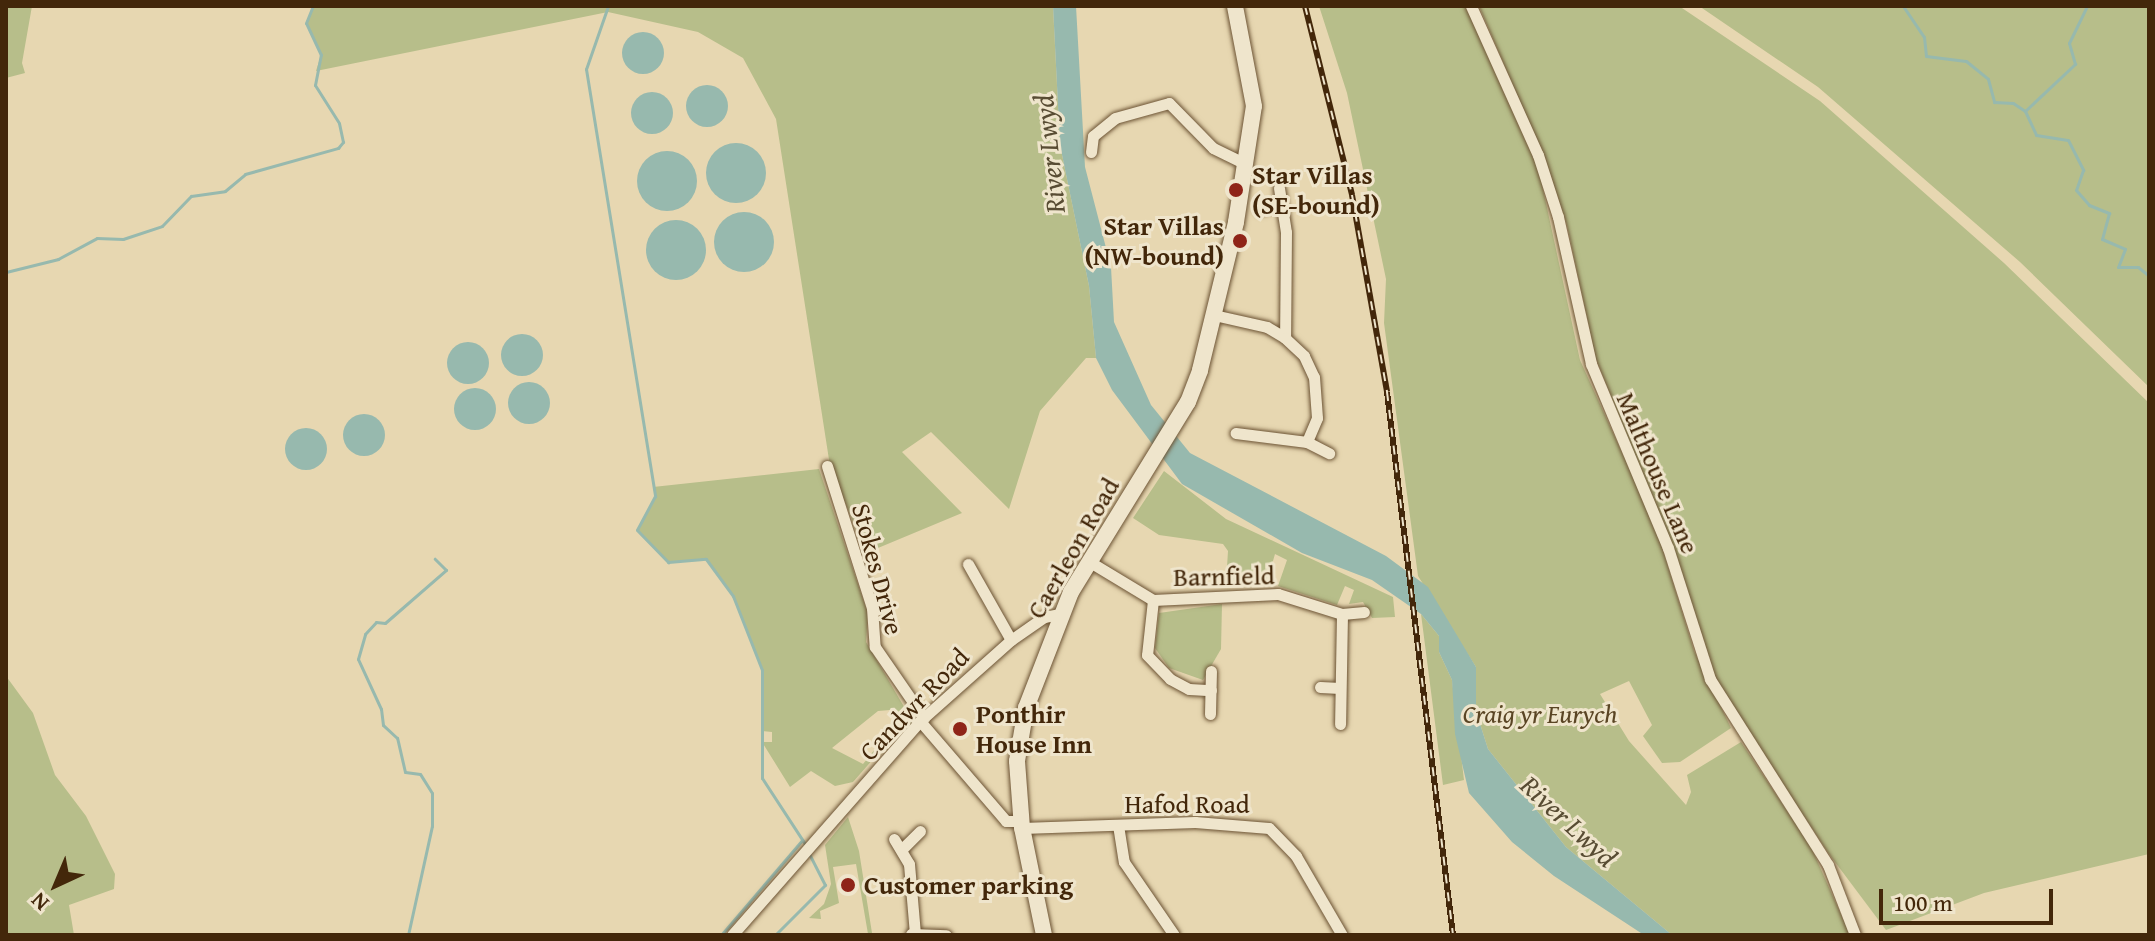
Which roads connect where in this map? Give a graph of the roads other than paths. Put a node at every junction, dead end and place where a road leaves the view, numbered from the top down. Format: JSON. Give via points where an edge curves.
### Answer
{"nodes":[{"id":1,"x":1235,"y":6,"type":"edge"},
{"id":2,"x":1471,"y":6,"type":"edge"},
{"id":3,"x":1091,"y":152,"type":"dead end"},
{"id":4,"x":1246,"y":164,"type":"junction"},
{"id":5,"x":1279,"y":188,"type":"dead end"},
{"id":6,"x":1280,"y":203,"type":"junction"},
{"id":7,"x":1260,"y":209,"type":"dead end"},
{"id":8,"x":1214,"y":315,"type":"junction"},
{"id":9,"x":1285,"y":338,"type":"junction"},
{"id":10,"x":1236,"y":433,"type":"dead end"},
{"id":11,"x":1254,"y":438,"type":"junction"},
{"id":12,"x":1307,"y":442,"type":"junction"},
{"id":13,"x":1249,"y":452,"type":"dead end"},
{"id":14,"x":1329,"y":453,"type":"dead end"},
{"id":15,"x":827,"y":466,"type":"dead end"},
{"id":16,"x":1090,"y":562,"type":"junction"},
{"id":17,"x":968,"y":564,"type":"dead end"},
{"id":18,"x":1153,"y":600,"type":"junction"},
{"id":19,"x":1364,"y":612,"type":"dead end"},
{"id":20,"x":1059,"y":614,"type":"junction"},
{"id":21,"x":1342,"y":614,"type":"junction"},
{"id":22,"x":1011,"y":640,"type":"junction"},
{"id":23,"x":1211,"y":671,"type":"dead end"},
{"id":24,"x":1320,"y":687,"type":"dead end"},
{"id":25,"x":1340,"y":688,"type":"junction"},
{"id":26,"x":1211,"y":690,"type":"junction"},
{"id":27,"x":1210,"y":714,"type":"dead end"},
{"id":28,"x":922,"y":719,"type":"junction"},
{"id":29,"x":1340,"y":724,"type":"dead end"},
{"id":30,"x":1022,"y":824,"type":"junction"},
{"id":31,"x":1118,"y":825,"type":"junction"},
{"id":32,"x":920,"y":831,"type":"dead end"},
{"id":33,"x":894,"y":839,"type":"dead end"},
{"id":34,"x":903,"y":848,"type":"junction"},
{"id":35,"x":911,"y":934,"type":"edge"},
{"id":36,"x":732,"y":935,"type":"edge"},
{"id":37,"x":946,"y":935,"type":"edge"},
{"id":38,"x":1044,"y":935,"type":"edge"},
{"id":39,"x":1174,"y":935,"type":"edge"},
{"id":40,"x":1342,"y":935,"type":"edge"},
{"id":41,"x":1855,"y":935,"type":"edge"}],
"edges":[{"from":1,"to":4,"type":"main road","name":"Caerleon Road","via":[[1254,106]]},
{"from":2,"to":41,"type":"street","name":"Malthouse Lane","via":[[1538,155],[1558,217],[1591,364],[1668,548],[1710,679],[1828,865]]},
{"from":3,"to":4,"type":"street","via":[[1093,136],[1115,118],[1169,103],[1213,148]]},
{"from":4,"to":8,"type":"main road","name":"Caerleon Road"},
{"from":5,"to":6,"type":"street"},
{"from":6,"to":7,"type":"street"},
{"from":6,"to":9,"type":"street","via":[[1287,256]]},
{"from":8,"to":9,"type":"street","via":[[1267,327]]},
{"from":8,"to":16,"type":"main road","name":"Caerleon Road","via":[[1200,370],[1172,426]]},
{"from":9,"to":12,"type":"street","via":[[1304,356],[1314,377],[1317,418]]},
{"from":10,"to":11,"type":"street"},
{"from":11,"to":12,"type":"street"},
{"from":11,"to":13,"type":"street"},
{"from":12,"to":14,"type":"street"},
{"from":15,"to":28,"type":"street","name":"Stokes Drive","via":[[872,608],[875,647]]},
{"from":16,"to":18,"type":"street","name":"Barnfield"},
{"from":16,"to":20,"type":"main road","name":"Caerleon Road"},
{"from":17,"to":22,"type":"street"},
{"from":18,"to":21,"type":"street","name":"Barnfield","via":[[1278,594]]},
{"from":18,"to":26,"type":"street","name":"Barnfield","via":[[1147,655],[1170,679],[1189,689]]},
{"from":19,"to":21,"type":"street","name":"Barnfield"},
{"from":20,"to":22,"type":"street","name":"Candwr Road","via":[[1044,617]]},
{"from":20,"to":30,"type":"main road","name":"Caerleon Road","via":[[1021,734],[1017,761]]},
{"from":21,"to":25,"type":"street"},
{"from":22,"to":28,"type":"street","name":"Candwr Road"},
{"from":23,"to":26,"type":"street"},
{"from":24,"to":25,"type":"street"},
{"from":25,"to":29,"type":"street"},
{"from":26,"to":27,"type":"street"},
{"from":28,"to":30,"type":"street","name":"Stokes Drive","via":[[1006,821]]},
{"from":28,"to":36,"type":"street","name":"Candwr Road"},
{"from":30,"to":31,"type":"street","name":"Hafod Road"},
{"from":30,"to":38,"type":"main road","name":"Caerleon Road"},
{"from":31,"to":39,"type":"street","via":[[1124,862]]},
{"from":31,"to":40,"type":"street","name":"Hafod Road","via":[[1195,822],[1269,828],[1296,856]]},
{"from":32,"to":34,"type":"street"},
{"from":33,"to":34,"type":"street"},
{"from":34,"to":35,"type":"street","via":[[914,890]]},
{"from":35,"to":37,"type":"street"}]}
